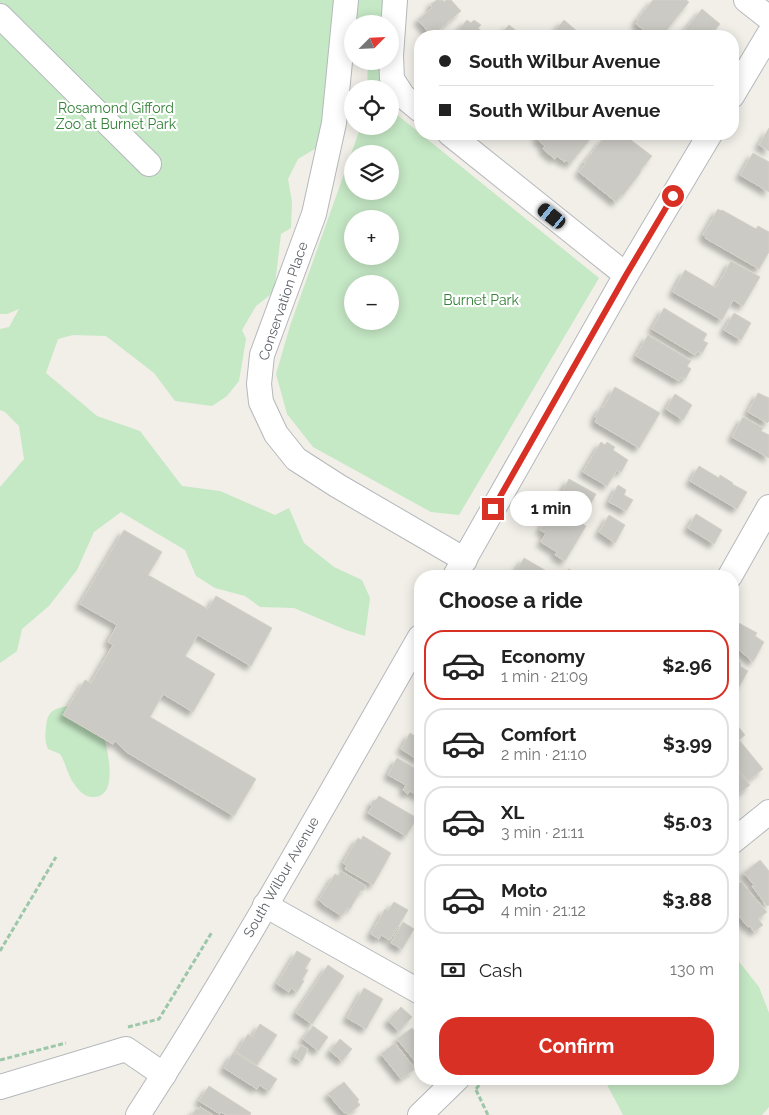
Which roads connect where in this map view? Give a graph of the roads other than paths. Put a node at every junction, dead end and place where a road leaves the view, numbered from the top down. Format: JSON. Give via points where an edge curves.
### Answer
{"nodes":[{"id":1,"x":346,"y":0,"type":"edge"},
{"id":2,"x":395,"y":0,"type":"edge"},
{"id":3,"x":746,"y":0,"type":"edge"},
{"id":4,"x":0,"y":16,"type":"edge"},
{"id":5,"x":769,"y":18,"type":"edge"},
{"id":6,"x":769,"y":34,"type":"edge"},
{"id":7,"x":739,"y":84,"type":"edge"},
{"id":8,"x":414,"y":105,"type":"edge"},
{"id":9,"x":457,"y":140,"type":"edge"},
{"id":10,"x":706,"y":140,"type":"edge"},
{"id":11,"x":149,"y":164,"type":"dead end"},
{"id":12,"x":626,"y":275,"type":"junction"},
{"id":13,"x":769,"y":507,"type":"edge"},
{"id":14,"x":460,"y":568,"type":"edge"},
{"id":15,"x":733,"y":570,"type":"edge"},
{"id":16,"x":414,"y":647,"type":"edge"},
{"id":17,"x":769,"y":812,"type":"edge"},
{"id":18,"x":739,"y":836,"type":"edge"},
{"id":19,"x":265,"y":905,"type":"junction"},
{"id":20,"x":414,"y":989,"type":"edge"},
{"id":21,"x":164,"y":1075,"type":"junction"},
{"id":22,"x":466,"y":1085,"type":"edge"},
{"id":23,"x":0,"y":1087,"type":"edge"},
{"id":24,"x":138,"y":1115,"type":"edge"},
{"id":25,"x":420,"y":1115,"type":"edge"}],
"edges":[{"from":1,"to":14,"type":"street","name":"Conservation Place","via":[[334,123],[314,214],[262,355],[261,402],[276,434],[296,459]]},
{"from":2,"to":8,"type":"street","via":[[392,79],[403,96]]},
{"from":3,"to":5,"type":"street"},
{"from":4,"to":11,"type":"street"},
{"from":6,"to":7,"type":"street"},
{"from":9,"to":12,"type":"street"},
{"from":10,"to":12,"type":"street"},
{"from":12,"to":14,"type":"street"},
{"from":13,"to":15,"type":"street"},
{"from":16,"to":19,"type":"street","name":"South Wilbur Avenue"},
{"from":17,"to":18,"type":"street"},
{"from":19,"to":20,"type":"street"},
{"from":19,"to":21,"type":"street","name":"South Wilbur Avenue"},
{"from":21,"to":23,"type":"street","via":[[126,1049]]},
{"from":21,"to":24,"type":"street","name":"South Wilbur Avenue"},
{"from":22,"to":25,"type":"street"}]}
